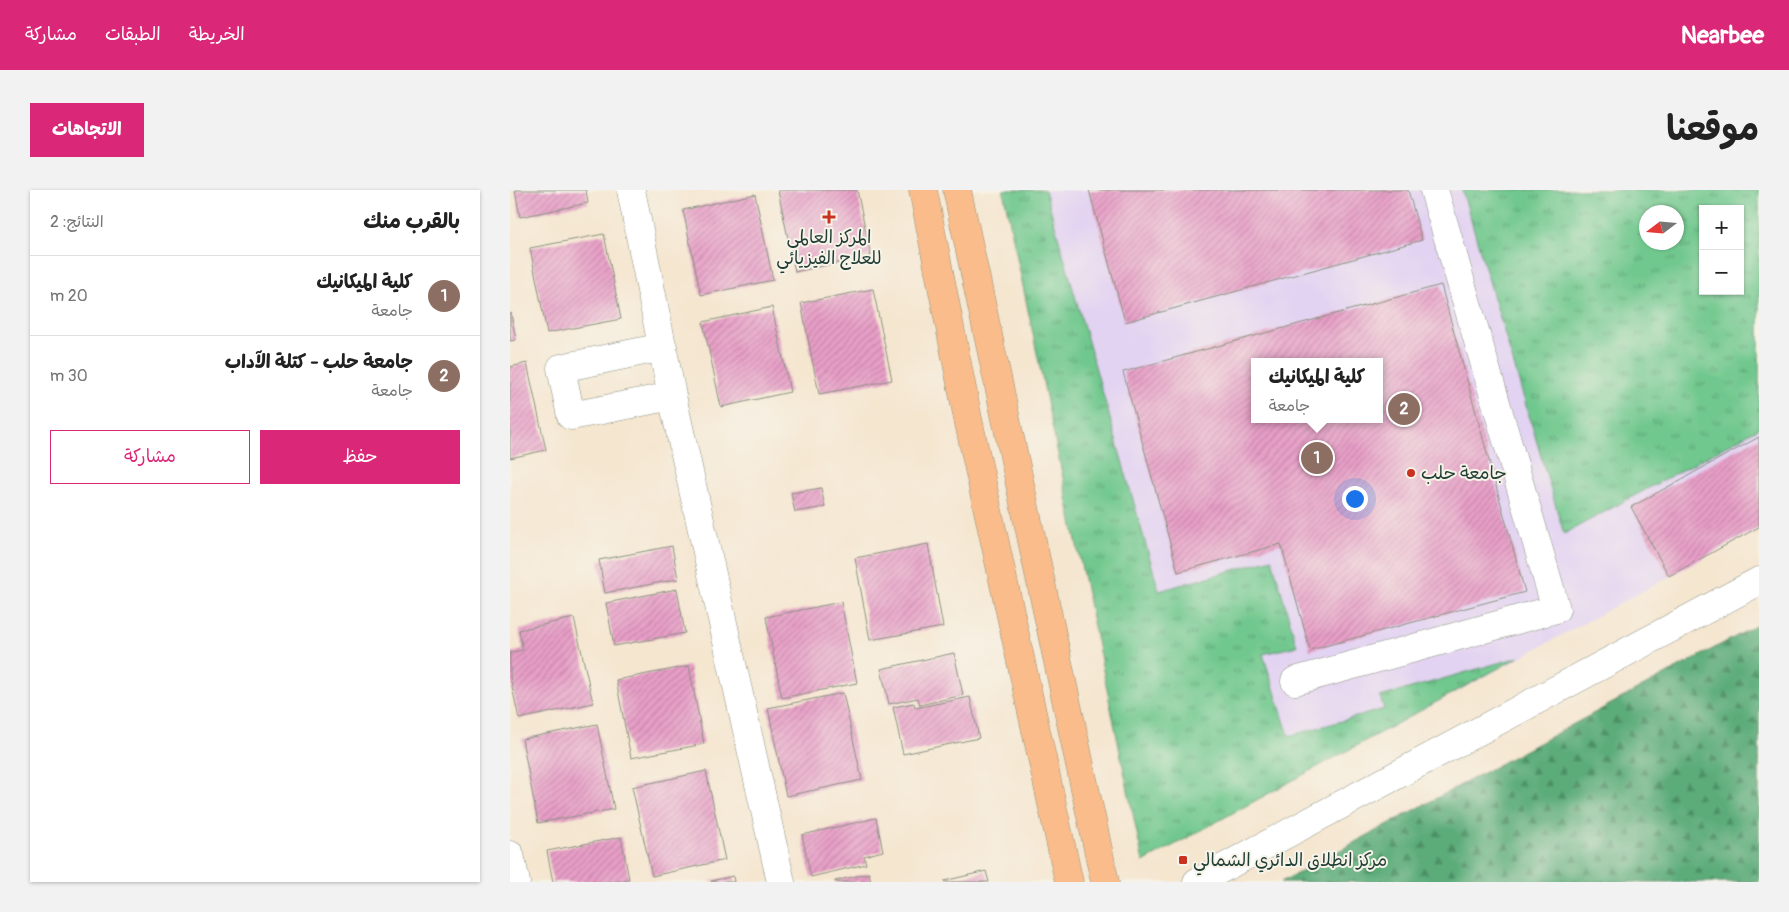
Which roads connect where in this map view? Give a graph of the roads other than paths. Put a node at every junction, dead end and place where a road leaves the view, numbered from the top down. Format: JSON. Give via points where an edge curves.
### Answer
{"nodes":[{"id":1,"x":631,"y":190,"type":"edge"},
{"id":2,"x":923,"y":190,"type":"edge"},
{"id":3,"x":957,"y":190,"type":"edge"},
{"id":4,"x":1434,"y":190,"type":"edge"},
{"id":5,"x":663,"y":347,"type":"junction"},
{"id":6,"x":672,"y":396,"type":"junction"},
{"id":7,"x":1759,"y":581,"type":"edge"},
{"id":8,"x":1295,"y":681,"type":"dead end"},
{"id":9,"x":510,"y":856,"type":"edge"},
{"id":10,"x":516,"y":882,"type":"edge"},
{"id":11,"x":781,"y":882,"type":"edge"},
{"id":12,"x":1069,"y":882,"type":"edge"},
{"id":13,"x":1105,"y":882,"type":"edge"},
{"id":14,"x":1197,"y":882,"type":"edge"}],
"edges":[{"from":1,"to":5,"type":"street"},
{"from":2,"to":12,"type":"main road","via":[[968,419]]},
{"from":3,"to":13,"type":"main road"},
{"from":4,"to":8,"type":"street","via":[[1556,609]]},
{"from":5,"to":6,"type":"street"},
{"from":5,"to":6,"type":"street","via":[[561,368],[571,416]]},
{"from":6,"to":11,"type":"street"},
{"from":7,"to":14,"type":"street"},
{"from":9,"to":10,"type":"street"}]}
